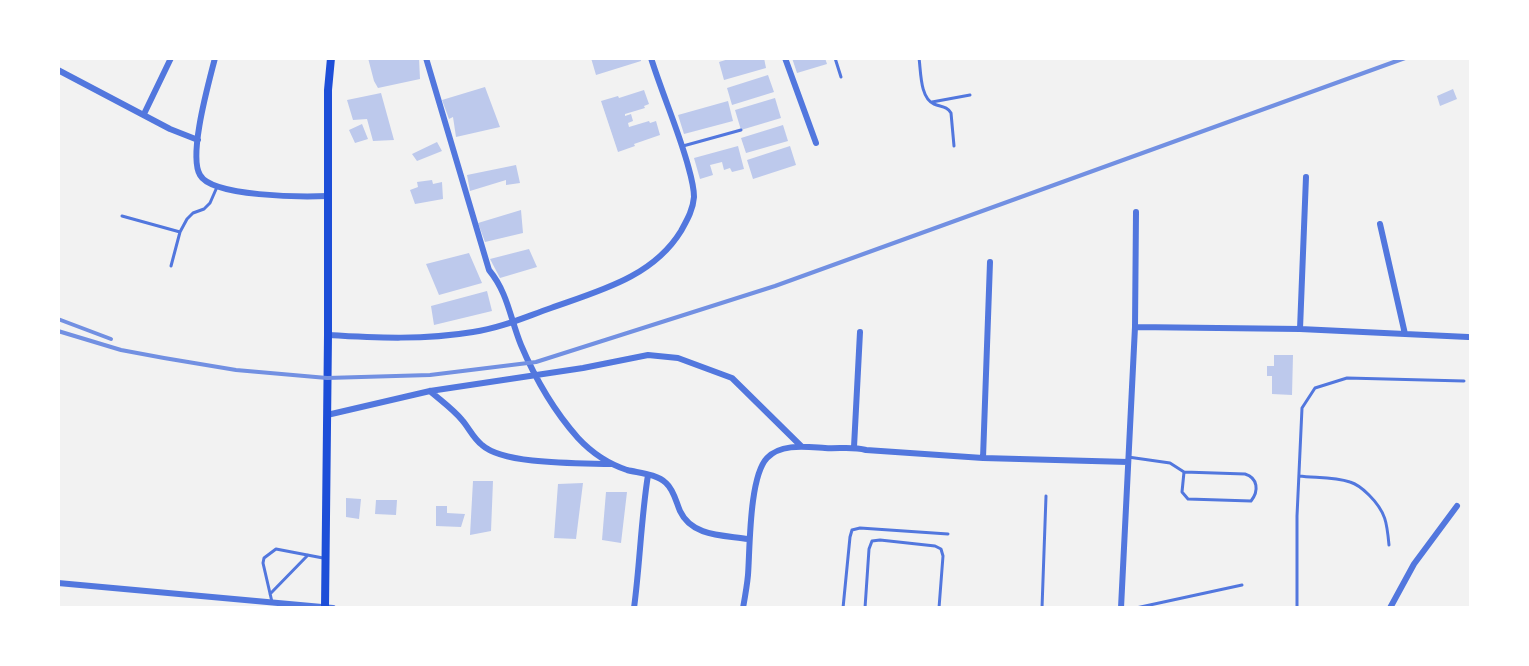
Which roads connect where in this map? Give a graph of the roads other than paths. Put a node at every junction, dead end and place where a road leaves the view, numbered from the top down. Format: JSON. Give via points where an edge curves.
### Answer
{"nodes":[{"id":1,"x":171,"y":58,"type":"edge"},
{"id":2,"x":215,"y":58,"type":"edge"},
{"id":3,"x":331,"y":58,"type":"edge"},
{"id":4,"x":426,"y":58,"type":"edge"},
{"id":5,"x":651,"y":58,"type":"edge"},
{"id":6,"x":785,"y":58,"type":"edge"},
{"id":7,"x":836,"y":58,"type":"edge"},
{"id":8,"x":920,"y":58,"type":"edge"},
{"id":9,"x":58,"y":69,"type":"edge"},
{"id":10,"x":841,"y":77,"type":"dead end"},
{"id":11,"x":970,"y":95,"type":"dead end"},
{"id":12,"x":931,"y":103,"type":"junction"},
{"id":13,"x":144,"y":114,"type":"junction"},
{"id":14,"x":741,"y":130,"type":"dead end"},
{"id":15,"x":198,"y":140,"type":"junction"},
{"id":16,"x":816,"y":143,"type":"dead end"},
{"id":17,"x":954,"y":146,"type":"dead end"},
{"id":18,"x":683,"y":147,"type":"junction"},
{"id":19,"x":1306,"y":177,"type":"dead end"},
{"id":20,"x":217,"y":187,"type":"junction"},
{"id":21,"x":328,"y":196,"type":"junction"},
{"id":22,"x":1136,"y":212,"type":"dead end"},
{"id":23,"x":122,"y":216,"type":"dead end"},
{"id":24,"x":1380,"y":224,"type":"dead end"},
{"id":25,"x":180,"y":232,"type":"junction"},
{"id":26,"x":990,"y":262,"type":"dead end"},
{"id":27,"x":171,"y":266,"type":"dead end"},
{"id":28,"x":513,"y":323,"type":"junction"},
{"id":29,"x":1136,"y":327,"type":"junction"},
{"id":30,"x":1300,"y":329,"type":"junction"},
{"id":31,"x":860,"y":332,"type":"dead end"},
{"id":32,"x":1405,"y":334,"type":"junction"},
{"id":33,"x":328,"y":335,"type":"junction"},
{"id":34,"x":1468,"y":337,"type":"dead end"},
{"id":35,"x":536,"y":376,"type":"junction"},
{"id":36,"x":1464,"y":381,"type":"dead end"},
{"id":37,"x":430,"y":391,"type":"junction"},
{"id":38,"x":327,"y":415,"type":"junction"},
{"id":39,"x":801,"y":446,"type":"junction"},
{"id":40,"x":854,"y":447,"type":"junction"},
{"id":41,"x":983,"y":458,"type":"junction"},
{"id":42,"x":1128,"y":459,"type":"junction"},
{"id":43,"x":612,"y":464,"type":"junction"},
{"id":44,"x":1184,"y":472,"type":"junction"},
{"id":45,"x":648,"y":475,"type":"junction"},
{"id":46,"x":1299,"y":476,"type":"junction"},
{"id":47,"x":1046,"y":496,"type":"dead end"},
{"id":48,"x":1457,"y":506,"type":"dead end"},
{"id":49,"x":948,"y":534,"type":"dead end"},
{"id":50,"x":748,"y":539,"type":"junction"},
{"id":51,"x":1389,"y":545,"type":"dead end"},
{"id":52,"x":308,"y":555,"type":"junction"},
{"id":53,"x":325,"y":558,"type":"junction"},
{"id":54,"x":58,"y":584,"type":"edge"},
{"id":55,"x":1242,"y":585,"type":"dead end"},
{"id":56,"x":270,"y":594,"type":"junction"},
{"id":57,"x":272,"y":602,"type":"junction"},
{"id":58,"x":325,"y":607,"type":"edge"},
{"id":59,"x":333,"y":608,"type":"edge"},
{"id":60,"x":634,"y":608,"type":"edge"},
{"id":61,"x":743,"y":608,"type":"edge"},
{"id":62,"x":843,"y":608,"type":"edge"},
{"id":63,"x":865,"y":608,"type":"edge"},
{"id":64,"x":939,"y":608,"type":"edge"},
{"id":65,"x":1042,"y":608,"type":"edge"},
{"id":66,"x":1121,"y":608,"type":"edge"},
{"id":67,"x":1136,"y":608,"type":"edge"},
{"id":68,"x":1297,"y":608,"type":"edge"},
{"id":69,"x":1390,"y":608,"type":"edge"}],
"edges":[{"from":1,"to":13,"type":"street"},
{"from":2,"to":15,"type":"street"},
{"from":3,"to":21,"type":"main road"},
{"from":4,"to":28,"type":"street","via":[[489,270],[503,289]]},
{"from":5,"to":18,"type":"street"},
{"from":6,"to":16,"type":"street"},
{"from":7,"to":10,"type":"lane"},
{"from":8,"to":12,"type":"lane","via":[[925,97]]},
{"from":9,"to":13,"type":"street"},
{"from":11,"to":12,"type":"lane"},
{"from":12,"to":17,"type":"lane","via":[[948,108],[951,113]]},
{"from":13,"to":15,"type":"street"},
{"from":14,"to":18,"type":"lane"},
{"from":15,"to":20,"type":"street","via":[[197,170],[201,178]]},
{"from":18,"to":28,"type":"street","via":[[692,181],[692,207],[678,235],[659,257],[621,282]]},
{"from":19,"to":30,"type":"street"},
{"from":20,"to":21,"type":"street","via":[[295,198]]},
{"from":20,"to":25,"type":"lane","via":[[210,203],[193,213]]},
{"from":21,"to":33,"type":"main road"},
{"from":22,"to":29,"type":"street"},
{"from":23,"to":25,"type":"lane"},
{"from":24,"to":32,"type":"street"},
{"from":25,"to":27,"type":"lane"},
{"from":26,"to":41,"type":"street"},
{"from":28,"to":33,"type":"street","via":[[473,332],[392,339]]},
{"from":28,"to":35,"type":"street"},
{"from":29,"to":30,"type":"street"},
{"from":29,"to":42,"type":"street"},
{"from":30,"to":32,"type":"street"},
{"from":31,"to":40,"type":"street"},
{"from":32,"to":34,"type":"street"},
{"from":33,"to":38,"type":"main road"},
{"from":35,"to":37,"type":"street"},
{"from":35,"to":39,"type":"street","via":[[648,355],[678,358],[732,378]]},
{"from":35,"to":43,"type":"street","via":[[579,439]]},
{"from":36,"to":46,"type":"lane","via":[[1347,378],[1315,388],[1302,408]]},
{"from":37,"to":38,"type":"street"},
{"from":37,"to":43,"type":"street","via":[[461,419],[483,447],[494,453],[552,462]]},
{"from":38,"to":53,"type":"main road"},
{"from":39,"to":40,"type":"street"},
{"from":39,"to":50,"type":"street","via":[[779,451],[763,464]]},
{"from":40,"to":41,"type":"street"},
{"from":41,"to":42,"type":"street"},
{"from":42,"to":44,"type":"lane","via":[[1170,463]]},
{"from":42,"to":66,"type":"street"},
{"from":43,"to":45,"type":"street"},
{"from":44,"to":44,"type":"lane","via":[[1245,474],[1256,482],[1256,495],[1251,501],[1188,499],[1182,492]]},
{"from":45,"to":50,"type":"street","via":[[665,482],[692,527]]},
{"from":45,"to":60,"type":"street"},
{"from":46,"to":51,"type":"lane","via":[[1344,481],[1363,490],[1386,520]]},
{"from":46,"to":68,"type":"lane"},
{"from":47,"to":65,"type":"lane"},
{"from":48,"to":69,"type":"street","via":[[1414,564]]},
{"from":49,"to":62,"type":"lane","via":[[852,530]]},
{"from":50,"to":61,"type":"street"},
{"from":52,"to":53,"type":"lane"},
{"from":52,"to":56,"type":"lane"},
{"from":52,"to":56,"type":"lane","via":[[276,549],[264,558]]},
{"from":53,"to":58,"type":"main road"},
{"from":54,"to":57,"type":"street"},
{"from":55,"to":67,"type":"lane"},
{"from":56,"to":57,"type":"lane"},
{"from":57,"to":58,"type":"street"},
{"from":58,"to":59,"type":"street"},
{"from":63,"to":64,"type":"lane","via":[[868,549],[872,541],[880,540],[941,549]]}]}
